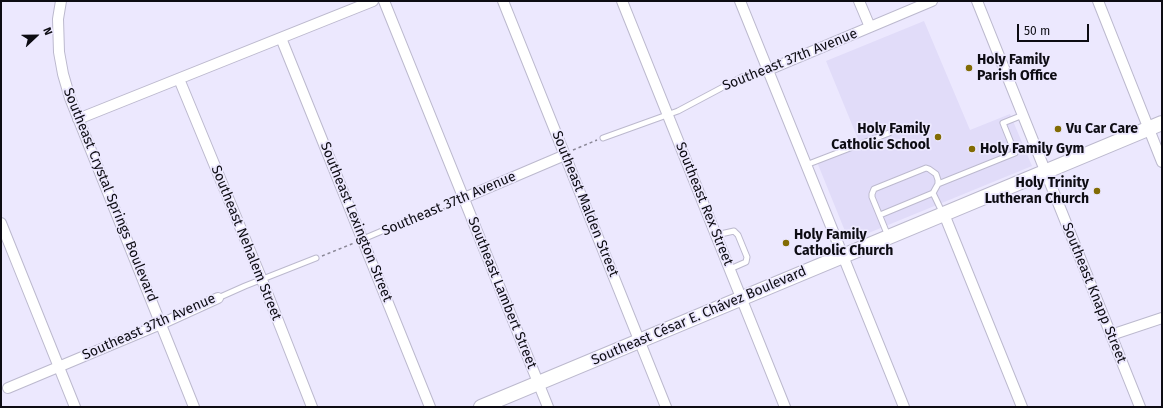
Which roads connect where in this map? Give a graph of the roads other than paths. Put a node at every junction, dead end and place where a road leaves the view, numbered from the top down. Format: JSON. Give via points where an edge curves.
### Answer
{"nodes":[{"id":1,"x":62,"y":1,"type":"edge"},
{"id":2,"x":374,"y":1,"type":"edge"},
{"id":3,"x":384,"y":1,"type":"edge"},
{"id":4,"x":503,"y":1,"type":"edge"},
{"id":5,"x":622,"y":1,"type":"edge"},
{"id":6,"x":740,"y":1,"type":"edge"},
{"id":7,"x":859,"y":1,"type":"edge"},
{"id":8,"x":932,"y":1,"type":"edge"},
{"id":9,"x":977,"y":1,"type":"edge"},
{"id":10,"x":1098,"y":1,"type":"edge"},
{"id":11,"x":870,"y":27,"type":"junction"},
{"id":12,"x":281,"y":38,"type":"junction"},
{"id":13,"x":768,"y":70,"type":"junction"},
{"id":14,"x":179,"y":79,"type":"junction"},
{"id":15,"x":668,"y":114,"type":"junction"},
{"id":16,"x":1023,"y":115,"type":"junction"},
{"id":17,"x":78,"y":119,"type":"junction"},
{"id":18,"x":1162,"y":123,"type":"edge"},
{"id":19,"x":1149,"y":129,"type":"junction"},
{"id":20,"x":889,"y":133,"type":"dead end"},
{"id":21,"x":603,"y":138,"type":"road end"},
{"id":22,"x":565,"y":156,"type":"junction"},
{"id":23,"x":1162,"y":162,"type":"edge"},
{"id":24,"x":806,"y":165,"type":"junction"},
{"id":25,"x":1045,"y":172,"type":"junction"},
{"id":26,"x":938,"y":184,"type":"junction"},
{"id":27,"x":933,"y":193,"type":"junction"},
{"id":28,"x":464,"y":198,"type":"junction"},
{"id":29,"x":944,"y":214,"type":"junction"},
{"id":30,"x":880,"y":215,"type":"junction"},
{"id":31,"x":408,"y":220,"type":"road end"},
{"id":32,"x":1,"y":223,"type":"edge"},
{"id":33,"x":716,"y":235,"type":"junction"},
{"id":34,"x":888,"y":237,"type":"junction"},
{"id":35,"x":363,"y":240,"type":"junction"},
{"id":36,"x":842,"y":256,"type":"junction"},
{"id":37,"x":316,"y":258,"type":"road end"},
{"id":38,"x":730,"y":269,"type":"junction"},
{"id":39,"x":262,"y":280,"type":"junction"},
{"id":40,"x":218,"y":298,"type":"joint"},
{"id":41,"x":741,"y":298,"type":"junction"},
{"id":42,"x":1162,"y":318,"type":"edge"},
{"id":43,"x":161,"y":324,"type":"junction"},
{"id":44,"x":1111,"y":335,"type":"junction"},
{"id":45,"x":639,"y":341,"type":"junction"},
{"id":46,"x":58,"y":367,"type":"junction"},
{"id":47,"x":538,"y":383,"type":"junction"},
{"id":48,"x":8,"y":388,"type":"dead end"},
{"id":49,"x":75,"y":407,"type":"edge"},
{"id":50,"x":194,"y":407,"type":"edge"},
{"id":51,"x":312,"y":407,"type":"edge"},
{"id":52,"x":430,"y":407,"type":"edge"},
{"id":53,"x":481,"y":407,"type":"edge"},
{"id":54,"x":548,"y":407,"type":"edge"},
{"id":55,"x":666,"y":407,"type":"edge"},
{"id":56,"x":785,"y":407,"type":"edge"},
{"id":57,"x":904,"y":407,"type":"edge"},
{"id":58,"x":1022,"y":407,"type":"edge"},
{"id":59,"x":1140,"y":407,"type":"edge"}],
"edges":[{"from":1,"to":17,"type":"street","name":"Southeast Crystal Springs Boulevard","via":[[58,19],[59,52],[63,74]]},
{"from":2,"to":12,"type":"street"},
{"from":3,"to":28,"type":"street","name":"Southeast Lambert Street"},
{"from":4,"to":22,"type":"street","name":"Southeast Malden Street"},
{"from":5,"to":15,"type":"street","name":"Southeast Rex Street"},
{"from":6,"to":13,"type":"street"},
{"from":7,"to":11,"type":"street"},
{"from":8,"to":11,"type":"street","name":"Southeast 37th Avenue"},
{"from":9,"to":16,"type":"street","name":"Southeast Knapp Street"},
{"from":10,"to":19,"type":"street"},
{"from":11,"to":13,"type":"street","name":"Southeast 37th Avenue"},
{"from":12,"to":14,"type":"street"},
{"from":12,"to":35,"type":"street","name":"Southeast Lexington Street"},
{"from":13,"to":15,"type":"lane","name":"Southeast 37th Avenue","via":[[742,77]]},
{"from":13,"to":24,"type":"street"},
{"from":14,"to":17,"type":"street"},
{"from":14,"to":39,"type":"street","name":"Southeast Nehalem Street"},
{"from":15,"to":21,"type":"lane","name":"Southeast 37th Avenue"},
{"from":15,"to":33,"type":"street","name":"Southeast Rex Street"},
{"from":16,"to":25,"type":"street","name":"Southeast Knapp Street"},
{"from":16,"to":26,"type":"lane","via":[[1004,123],[1015,152]]},
{"from":17,"to":43,"type":"street","name":"Southeast Crystal Springs Boulevard"},
{"from":18,"to":19,"type":"street","name":"Southeast César E. Chávez Boulevard"},
{"from":19,"to":23,"type":"street"},
{"from":19,"to":25,"type":"street","name":"Southeast César E. Chávez Boulevard"},
{"from":20,"to":24,"type":"lane"},
{"from":22,"to":28,"type":"street","name":"Southeast 37th Avenue"},
{"from":22,"to":45,"type":"street","name":"Southeast Malden Street"},
{"from":24,"to":36,"type":"street"},
{"from":25,"to":29,"type":"street","name":"Southeast César E. Chávez Boulevard"},
{"from":25,"to":44,"type":"street","name":"Southeast Knapp Street"},
{"from":26,"to":27,"type":"lane"},
{"from":26,"to":30,"type":"lane","via":[[936,174],[926,168],[874,189],[872,197]]},
{"from":27,"to":29,"type":"lane"},
{"from":27,"to":30,"type":"lane"},
{"from":28,"to":47,"type":"street","name":"Southeast Lambert Street"},
{"from":29,"to":34,"type":"street","name":"Southeast César E. Chávez Boulevard"},
{"from":29,"to":58,"type":"street"},
{"from":30,"to":34,"type":"lane"},
{"from":31,"to":35,"type":"lane","name":"Southeast 37th Avenue"},
{"from":32,"to":46,"type":"street"},
{"from":33,"to":38,"type":"street","name":"Southeast Rex Street"},
{"from":33,"to":38,"type":"lane","via":[[734,231],[747,257],[746,262]]},
{"from":34,"to":36,"type":"street","name":"Southeast César E. Chávez Boulevard"},
{"from":35,"to":52,"type":"street","name":"Southeast Lexington Street"},
{"from":36,"to":41,"type":"street","name":"Southeast César E. Chávez Boulevard"},
{"from":36,"to":57,"type":"street"},
{"from":37,"to":39,"type":"lane","name":"Southeast 37th Avenue"},
{"from":38,"to":41,"type":"street","name":"Southeast Rex Street"},
{"from":39,"to":40,"type":"lane","name":"Southeast 37th Avenue"},
{"from":39,"to":51,"type":"street","name":"Southeast Nehalem Street"},
{"from":40,"to":43,"type":"street","name":"Southeast 37th Avenue"},
{"from":41,"to":45,"type":"street","name":"Southeast César E. Chávez Boulevard"},
{"from":41,"to":56,"type":"street","name":"Southeast Rex Street"},
{"from":42,"to":44,"type":"street"},
{"from":43,"to":46,"type":"street","name":"Southeast 37th Avenue"},
{"from":43,"to":50,"type":"street","name":"Southeast Crystal Springs Boulevard"},
{"from":44,"to":59,"type":"street","name":"Southeast Knapp Street"},
{"from":45,"to":47,"type":"street","name":"Southeast César E. Chávez Boulevard"},
{"from":45,"to":55,"type":"street","name":"Southeast Malden Street"},
{"from":46,"to":48,"type":"street","name":"Southeast 37th Avenue"},
{"from":46,"to":49,"type":"street"},
{"from":47,"to":53,"type":"street","name":"Southeast César E. Chávez Boulevard"},
{"from":47,"to":54,"type":"street","name":"Southeast Lambert Street"}]}
